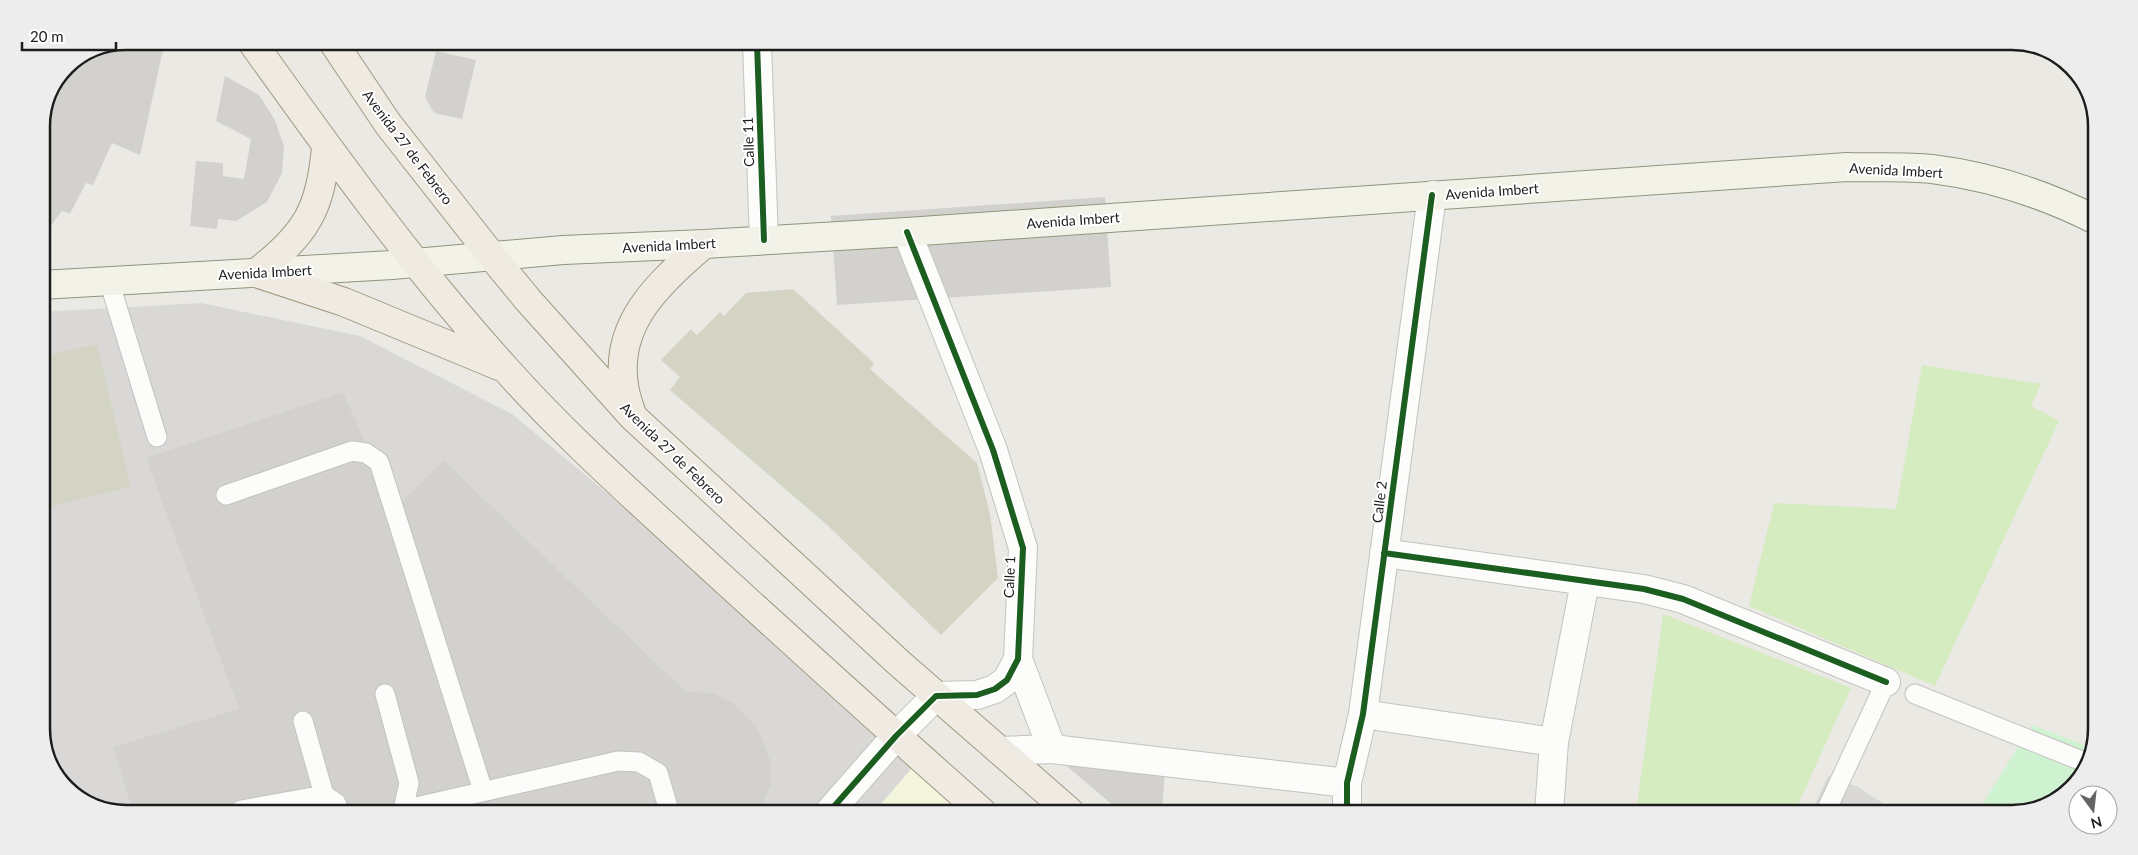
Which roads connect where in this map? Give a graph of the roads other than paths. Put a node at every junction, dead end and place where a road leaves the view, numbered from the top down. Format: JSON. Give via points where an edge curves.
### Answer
{"nodes":[{"id":1,"x":258,"y":50,"type":"edge"},
{"id":2,"x":338,"y":50,"type":"edge"},
{"id":3,"x":757,"y":50,"type":"edge"},
{"id":4,"x":326,"y":146,"type":"junction"},
{"id":5,"x":1432,"y":195,"type":"junction"},
{"id":6,"x":2088,"y":216,"type":"edge"},
{"id":7,"x":907,"y":232,"type":"junction"},
{"id":8,"x":764,"y":240,"type":"junction"},
{"id":9,"x":704,"y":244,"type":"junction"},
{"id":10,"x":491,"y":255,"type":"junction"},
{"id":11,"x":415,"y":263,"type":"junction"},
{"id":12,"x":256,"y":272,"type":"junction"},
{"id":13,"x":109,"y":281,"type":"junction"},
{"id":14,"x":50,"y":284,"type":"edge"},
{"id":15,"x":505,"y":368,"type":"junction"},
{"id":16,"x":632,"y":416,"type":"junction"},
{"id":17,"x":157,"y":437,"type":"dead end"},
{"id":18,"x":226,"y":495,"type":"dead end"},
{"id":19,"x":1384,"y":553,"type":"junction"},
{"id":20,"x":1585,"y":582,"type":"junction"},
{"id":21,"x":1018,"y":659,"type":"junction"},
{"id":22,"x":1886,"y":682,"type":"joint"},
{"id":23,"x":385,"y":694,"type":"dead end"},
{"id":24,"x":1915,"y":694,"type":"dead end"},
{"id":25,"x":936,"y":696,"type":"junction"},
{"id":26,"x":1363,"y":714,"type":"junction"},
{"id":27,"x":303,"y":721,"type":"dead end"},
{"id":28,"x":896,"y":736,"type":"junction"},
{"id":29,"x":1554,"y":742,"type":"junction"},
{"id":30,"x":1052,"y":749,"type":"junction"},
{"id":31,"x":1000,"y":751,"type":"junction"},
{"id":32,"x":2081,"y":761,"type":"edge"},
{"id":33,"x":1348,"y":783,"type":"junction"},
{"id":34,"x":484,"y":792,"type":"junction"},
{"id":35,"x":324,"y":795,"type":"junction"},
{"id":36,"x":270,"y":805,"type":"edge"},
{"id":37,"x":337,"y":805,"type":"edge"},
{"id":38,"x":404,"y":805,"type":"edge"},
{"id":39,"x":426,"y":805,"type":"edge"},
{"id":40,"x":668,"y":805,"type":"edge"},
{"id":41,"x":835,"y":805,"type":"edge"},
{"id":42,"x":974,"y":805,"type":"edge"},
{"id":43,"x":1060,"y":805,"type":"edge"},
{"id":44,"x":1347,"y":805,"type":"edge"},
{"id":45,"x":1550,"y":805,"type":"edge"},
{"id":46,"x":1829,"y":805,"type":"edge"}],
"edges":[{"from":1,"to":4,"type":"main road"},
{"from":2,"to":10,"type":"main road","name":"Avenida 27 de Febrero","via":[[388,124]]},
{"from":3,"to":8,"type":"street","name":"Calle 11"},
{"from":4,"to":11,"type":"main road"},
{"from":4,"to":12,"type":"main road","via":[[324,179],[316,207],[281,253]]},
{"from":5,"to":6,"type":"main road","name":"Avenida Imbert","via":[[1848,167],[1931,169],[1996,181]]},
{"from":5,"to":7,"type":"main road","name":"Avenida Imbert"},
{"from":5,"to":19,"type":"street","name":"Calle 2"},
{"from":7,"to":8,"type":"main road","name":"Avenida Imbert"},
{"from":7,"to":21,"type":"street","name":"Calle 1","via":[[993,450],[1023,548]]},
{"from":8,"to":9,"type":"main road","name":"Avenida Imbert"},
{"from":9,"to":10,"type":"main road","name":"Avenida Imbert"},
{"from":9,"to":16,"type":"main road","via":[[649,295],[633,323],[624,352],[624,384]]},
{"from":10,"to":11,"type":"main road","name":"Avenida Imbert"},
{"from":10,"to":16,"type":"main road","name":"Avenida 27 de Febrero"},
{"from":11,"to":12,"type":"main road","name":"Avenida Imbert"},
{"from":11,"to":15,"type":"main road"},
{"from":12,"to":13,"type":"main road","name":"Avenida Imbert"},
{"from":12,"to":15,"type":"main road","via":[[344,302]]},
{"from":13,"to":14,"type":"main road","name":"Avenida Imbert"},
{"from":13,"to":17,"type":"lane"},
{"from":15,"to":28,"type":"main road","via":[[580,447]]},
{"from":16,"to":25,"type":"main road","name":"Avenida 27 de Febrero"},
{"from":18,"to":34,"type":"lane","via":[[352,451],[366,452],[379,462]]},
{"from":19,"to":20,"type":"street"},
{"from":19,"to":26,"type":"street","name":"Calle 2"},
{"from":20,"to":22,"type":"street","via":[[1644,589],[1683,599]]},
{"from":20,"to":29,"type":"street"},
{"from":21,"to":25,"type":"street","name":"Calle 1","via":[[1007,680],[995,689],[977,695]]},
{"from":21,"to":30,"type":"street"},
{"from":22,"to":46,"type":"lane"},
{"from":23,"to":38,"type":"lane","via":[[409,784]]},
{"from":24,"to":32,"type":"lane"},
{"from":25,"to":28,"type":"street"},
{"from":25,"to":31,"type":"main road","name":"Avenida 27 de Febrero"},
{"from":26,"to":29,"type":"street"},
{"from":26,"to":33,"type":"street","name":"Calle 2"},
{"from":27,"to":35,"type":"lane"},
{"from":28,"to":41,"type":"street"},
{"from":28,"to":42,"type":"main road"},
{"from":29,"to":45,"type":"street"},
{"from":30,"to":31,"type":"street"},
{"from":30,"to":33,"type":"street"},
{"from":31,"to":43,"type":"main road","name":"Avenida 27 de Febrero"},
{"from":33,"to":44,"type":"street","name":"Calle 2"},
{"from":34,"to":39,"type":"lane"},
{"from":34,"to":40,"type":"lane","via":[[618,761],[639,762],[658,773]]},
{"from":35,"to":36,"type":"lane"},
{"from":35,"to":37,"type":"lane"}]}
